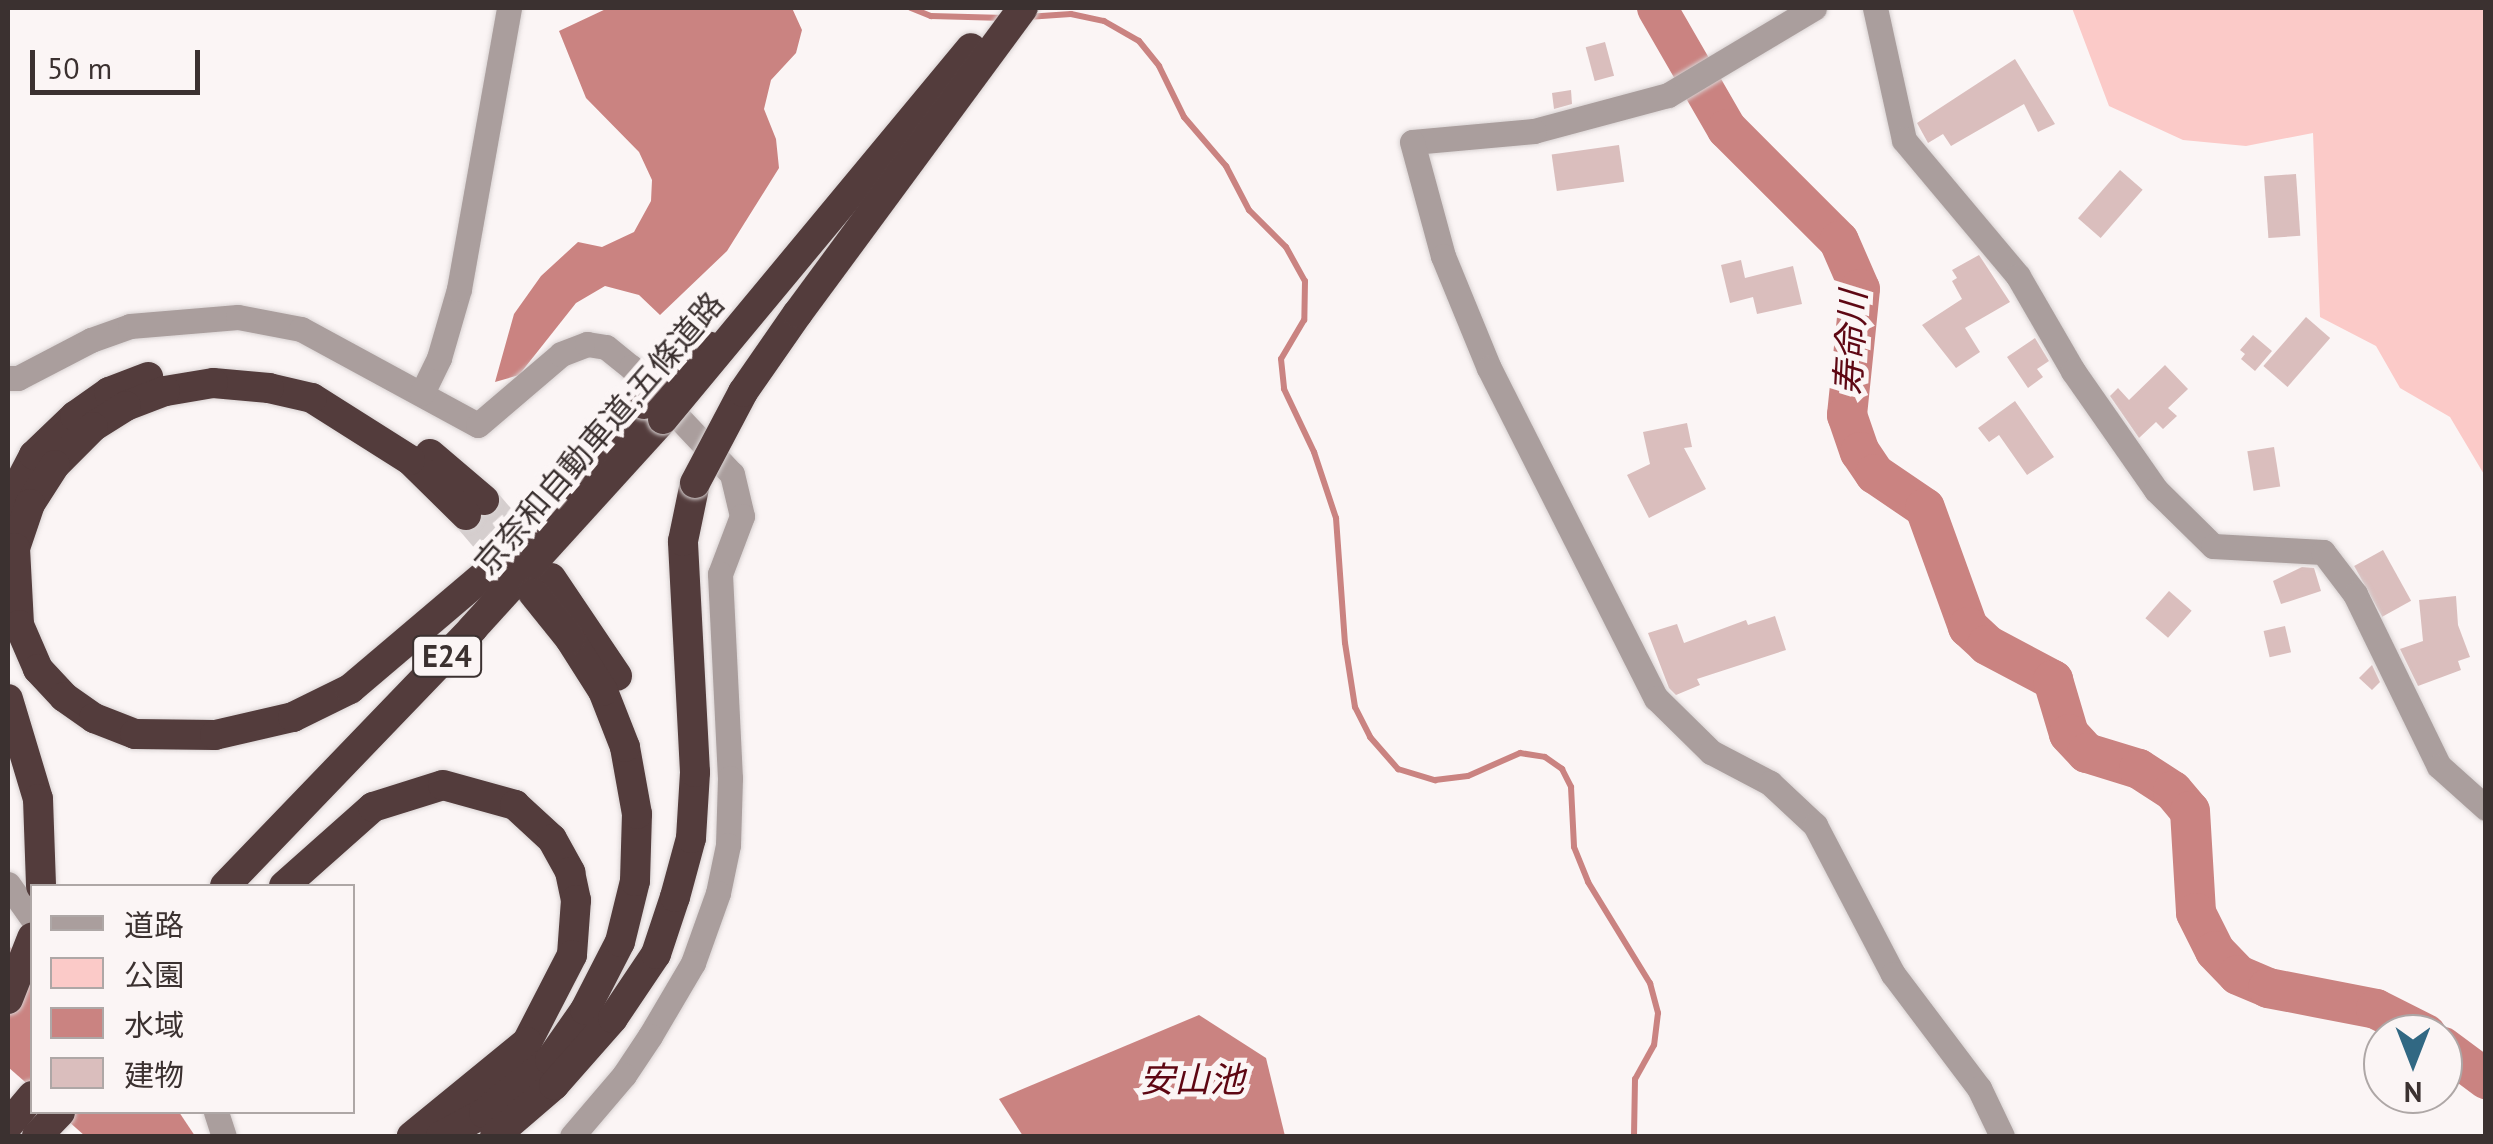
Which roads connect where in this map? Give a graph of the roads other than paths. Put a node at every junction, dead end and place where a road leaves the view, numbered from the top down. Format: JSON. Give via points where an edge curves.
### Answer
{"nodes":[{"id":1,"x":508,"y":8,"type":"edge"},
{"id":2,"x":1004,"y":8,"type":"edge"},
{"id":3,"x":1023,"y":8,"type":"edge"},
{"id":4,"x":1814,"y":8,"type":"edge"},
{"id":5,"x":1876,"y":8,"type":"edge"},
{"id":6,"x":8,"y":378,"type":"edge"},
{"id":7,"x":422,"y":393,"type":"junction"},
{"id":8,"x":654,"y":411,"type":"junction"},
{"id":9,"x":8,"y":505,"type":"edge"},
{"id":10,"x":8,"y":699,"type":"edge"},
{"id":11,"x":2486,"y":808,"type":"edge"},
{"id":12,"x":8,"y":884,"type":"edge"},
{"id":13,"x":41,"y":884,"type":"edge"},
{"id":14,"x":227,"y":884,"type":"edge"},
{"id":15,"x":286,"y":884,"type":"edge"},
{"id":16,"x":30,"y":915,"type":"edge"},
{"id":17,"x":30,"y":943,"type":"edge"},
{"id":18,"x":8,"y":999,"type":"edge"},
{"id":19,"x":613,"y":1018,"type":"junction"},
{"id":20,"x":30,"y":1098,"type":"edge"},
{"id":21,"x":58,"y":1114,"type":"edge"},
{"id":22,"x":8,"y":1126,"type":"edge"},
{"id":23,"x":37,"y":1136,"type":"edge"},
{"id":24,"x":412,"y":1136,"type":"edge"},
{"id":25,"x":441,"y":1136,"type":"edge"},
{"id":26,"x":495,"y":1136,"type":"edge"},
{"id":27,"x":572,"y":1136,"type":"edge"},
{"id":28,"x":2002,"y":1136,"type":"edge"}],
"edges":[{"from":1,"to":7,"type":"street","via":[[459,288]]},
{"from":2,"to":8,"type":"highway","name":"京奈和自動車道;五條道路","number":"E24","bridge":true,"via":[[744,323]]},
{"from":3,"to":19,"type":"highway","bridge":true,"via":[[798,312],[743,392],[695,483],[683,541],[694,711],[690,838],[656,954]]},
{"from":4,"to":28,"type":"street","via":[[1668,95],[1534,131],[1412,142],[1443,256],[1490,368],[1656,698],[1711,752],[1770,783],[1816,825],[1893,974],[1978,1088]]},
{"from":5,"to":11,"type":"street","via":[[1904,140],[2018,276],[2072,371],[2156,490],[2213,546],[2322,552],[2355,594],[2439,766]]},
{"from":6,"to":7,"type":"street","via":[[130,326],[238,317],[301,329]]},
{"from":7,"to":27,"type":"street","via":[[478,425],[561,354],[587,344],[606,348],[725,464],[742,502],[720,574],[730,778],[728,845],[718,892],[693,963],[650,1036]]},
{"from":8,"to":9,"type":"highway","via":[[496,565],[350,689],[293,717],[216,735],[135,734],[94,718],[38,669],[19,625],[15,548],[30,504],[55,465],[93,427],[165,391],[213,383],[269,388],[312,398],[475,507],[374,412],[313,382],[216,364],[163,372],[109,392],[34,455]]},
{"from":8,"to":14,"type":"highway","name":"京奈和自動車道;五條道路","number":"E24","via":[[473,628]]},
{"from":10,"to":13,"type":"highway","via":[[38,799]]},
{"from":12,"to":16,"type":"street"},
{"from":15,"to":24,"type":"highway","via":[[373,807],[443,785],[515,806],[552,839],[570,872],[576,900],[572,955],[527,1042]]},
{"from":17,"to":18,"type":"highway"},
{"from":19,"to":25,"type":"highway","via":[[640,929],[654,797],[642,736],[618,678],[542,585],[603,691],[625,747],[637,814],[635,881],[620,942],[550,1060]]},
{"from":19,"to":26,"type":"highway","via":[[554,1085]]},
{"from":20,"to":22,"type":"highway"},
{"from":21,"to":23,"type":"highway"}]}
